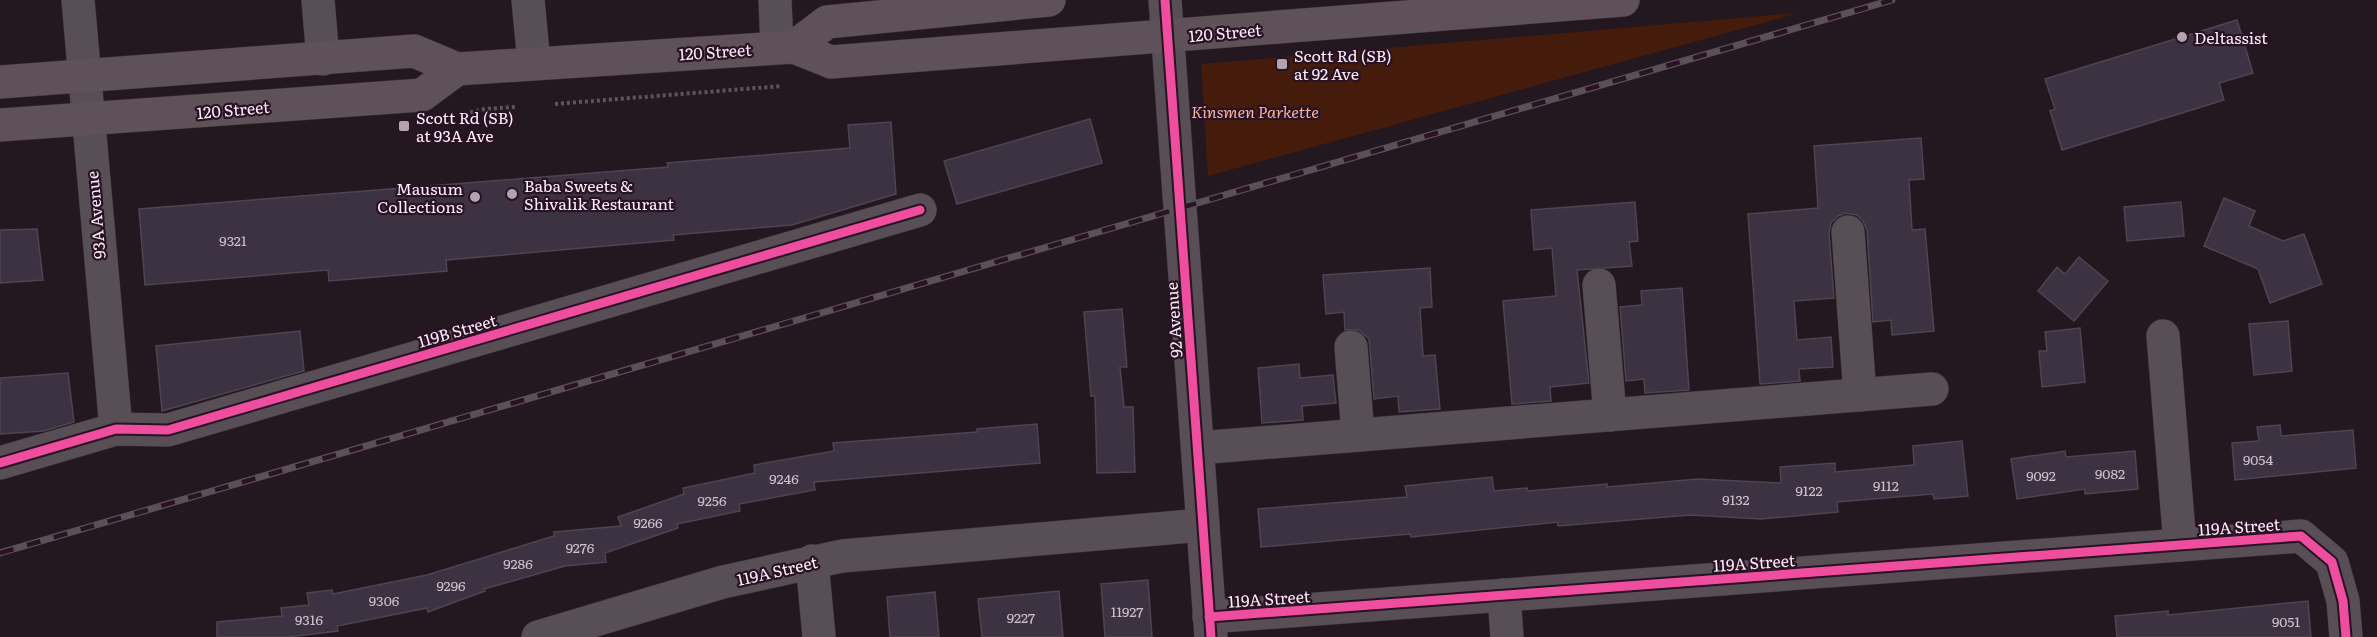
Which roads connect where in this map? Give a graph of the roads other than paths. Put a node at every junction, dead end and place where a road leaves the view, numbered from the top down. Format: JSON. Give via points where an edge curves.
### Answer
{"nodes":[{"id":1,"x":78,"y":0,"type":"edge"},
{"id":2,"x":318,"y":0,"type":"edge"},
{"id":3,"x":528,"y":0,"type":"edge"},
{"id":4,"x":775,"y":0,"type":"edge"},
{"id":5,"x":1049,"y":0,"type":"edge"},
{"id":6,"x":1165,"y":0,"type":"edge"},
{"id":7,"x":1623,"y":0,"type":"edge"},
{"id":8,"x":986,"y":3,"type":"edge"},
{"id":9,"x":950,"y":4,"type":"edge"},
{"id":10,"x":1167,"y":37,"type":"junction"},
{"id":11,"x":785,"y":47,"type":"junction"},
{"id":12,"x":323,"y":59,"type":"junction"},
{"id":13,"x":534,"y":63,"type":"junction"},
{"id":14,"x":457,"y":69,"type":"junction"},
{"id":15,"x":83,"y":76,"type":"junction"},
{"id":16,"x":0,"y":82,"type":"edge"},
{"id":17,"x":87,"y":120,"type":"junction"},
{"id":18,"x":0,"y":125,"type":"edge"},
{"id":19,"x":920,"y":210,"type":"dead end"},
{"id":20,"x":1848,"y":232,"type":"dead end"},
{"id":21,"x":1599,"y":285,"type":"dead end"},
{"id":22,"x":2163,"y":336,"type":"dead end"},
{"id":23,"x":1351,"y":347,"type":"dead end"},
{"id":24,"x":1932,"y":389,"type":"dead end"},
{"id":25,"x":1860,"y":395,"type":"junction"},
{"id":26,"x":1610,"y":415,"type":"junction"},
{"id":27,"x":116,"y":429,"type":"junction"},
{"id":28,"x":1358,"y":435,"type":"junction"},
{"id":29,"x":1198,"y":448,"type":"junction"},
{"id":30,"x":0,"y":463,"type":"edge"},
{"id":31,"x":1203,"y":525,"type":"junction"},
{"id":32,"x":2180,"y":545,"type":"junction"},
{"id":33,"x":812,"y":561,"type":"junction"},
{"id":34,"x":1504,"y":595,"type":"junction"},
{"id":35,"x":1210,"y":627,"type":"edge"},
{"id":36,"x":538,"y":637,"type":"edge"},
{"id":37,"x":819,"y":637,"type":"edge"},
{"id":38,"x":1507,"y":637,"type":"edge"},
{"id":39,"x":2346,"y":637,"type":"edge"}],
"edges":[{"from":1,"to":15,"type":"street","name":"93A Avenue"},
{"from":2,"to":12,"type":"street"},
{"from":3,"to":13,"type":"street"},
{"from":4,"to":11,"type":"street"},
{"from":5,"to":8,"type":"main road"},
{"from":6,"to":10,"type":"street","name":"92 Avenue"},
{"from":7,"to":10,"type":"main road","name":"120 Street"},
{"from":8,"to":9,"type":"main road"},
{"from":9,"to":11,"type":"main road","via":[[827,22]]},
{"from":10,"to":11,"type":"main road","name":"120 Street","via":[[831,62]]},
{"from":10,"to":29,"type":"street","name":"92 Avenue"},
{"from":11,"to":13,"type":"main road","name":"120 Street"},
{"from":12,"to":14,"type":"main road","name":"120 Street","via":[[414,51]]},
{"from":12,"to":15,"type":"main road","name":"120 Street"},
{"from":13,"to":14,"type":"main road","name":"120 Street"},
{"from":14,"to":17,"type":"main road","name":"120 Street","via":[[422,95]]},
{"from":15,"to":16,"type":"main road","name":"120 Street"},
{"from":15,"to":17,"type":"street","name":"93A Avenue"},
{"from":17,"to":18,"type":"main road","name":"120 Street"},
{"from":17,"to":27,"type":"street","name":"93A Avenue"},
{"from":19,"to":27,"type":"street","name":"119B Street","via":[[168,430]]},
{"from":20,"to":25,"type":"street"},
{"from":21,"to":26,"type":"street"},
{"from":22,"to":32,"type":"street","name":"119A Street"},
{"from":23,"to":28,"type":"street"},
{"from":24,"to":25,"type":"street"},
{"from":25,"to":26,"type":"street"},
{"from":26,"to":28,"type":"street"},
{"from":27,"to":30,"type":"street","name":"119B Street"},
{"from":28,"to":29,"type":"street"},
{"from":29,"to":31,"type":"street","name":"92 Avenue"},
{"from":31,"to":33,"type":"street","name":"119A Street"},
{"from":31,"to":35,"type":"street","name":"92 Avenue"},
{"from":32,"to":34,"type":"street","name":"119A Street"},
{"from":32,"to":39,"type":"street","name":"119A Street","via":[[2301,536],[2332,562],[2343,601]]},
{"from":33,"to":36,"type":"street","name":"119A Street","via":[[723,582]]},
{"from":33,"to":37,"type":"street"},
{"from":34,"to":35,"type":"street","name":"119A Street"},
{"from":34,"to":38,"type":"street"}]}
